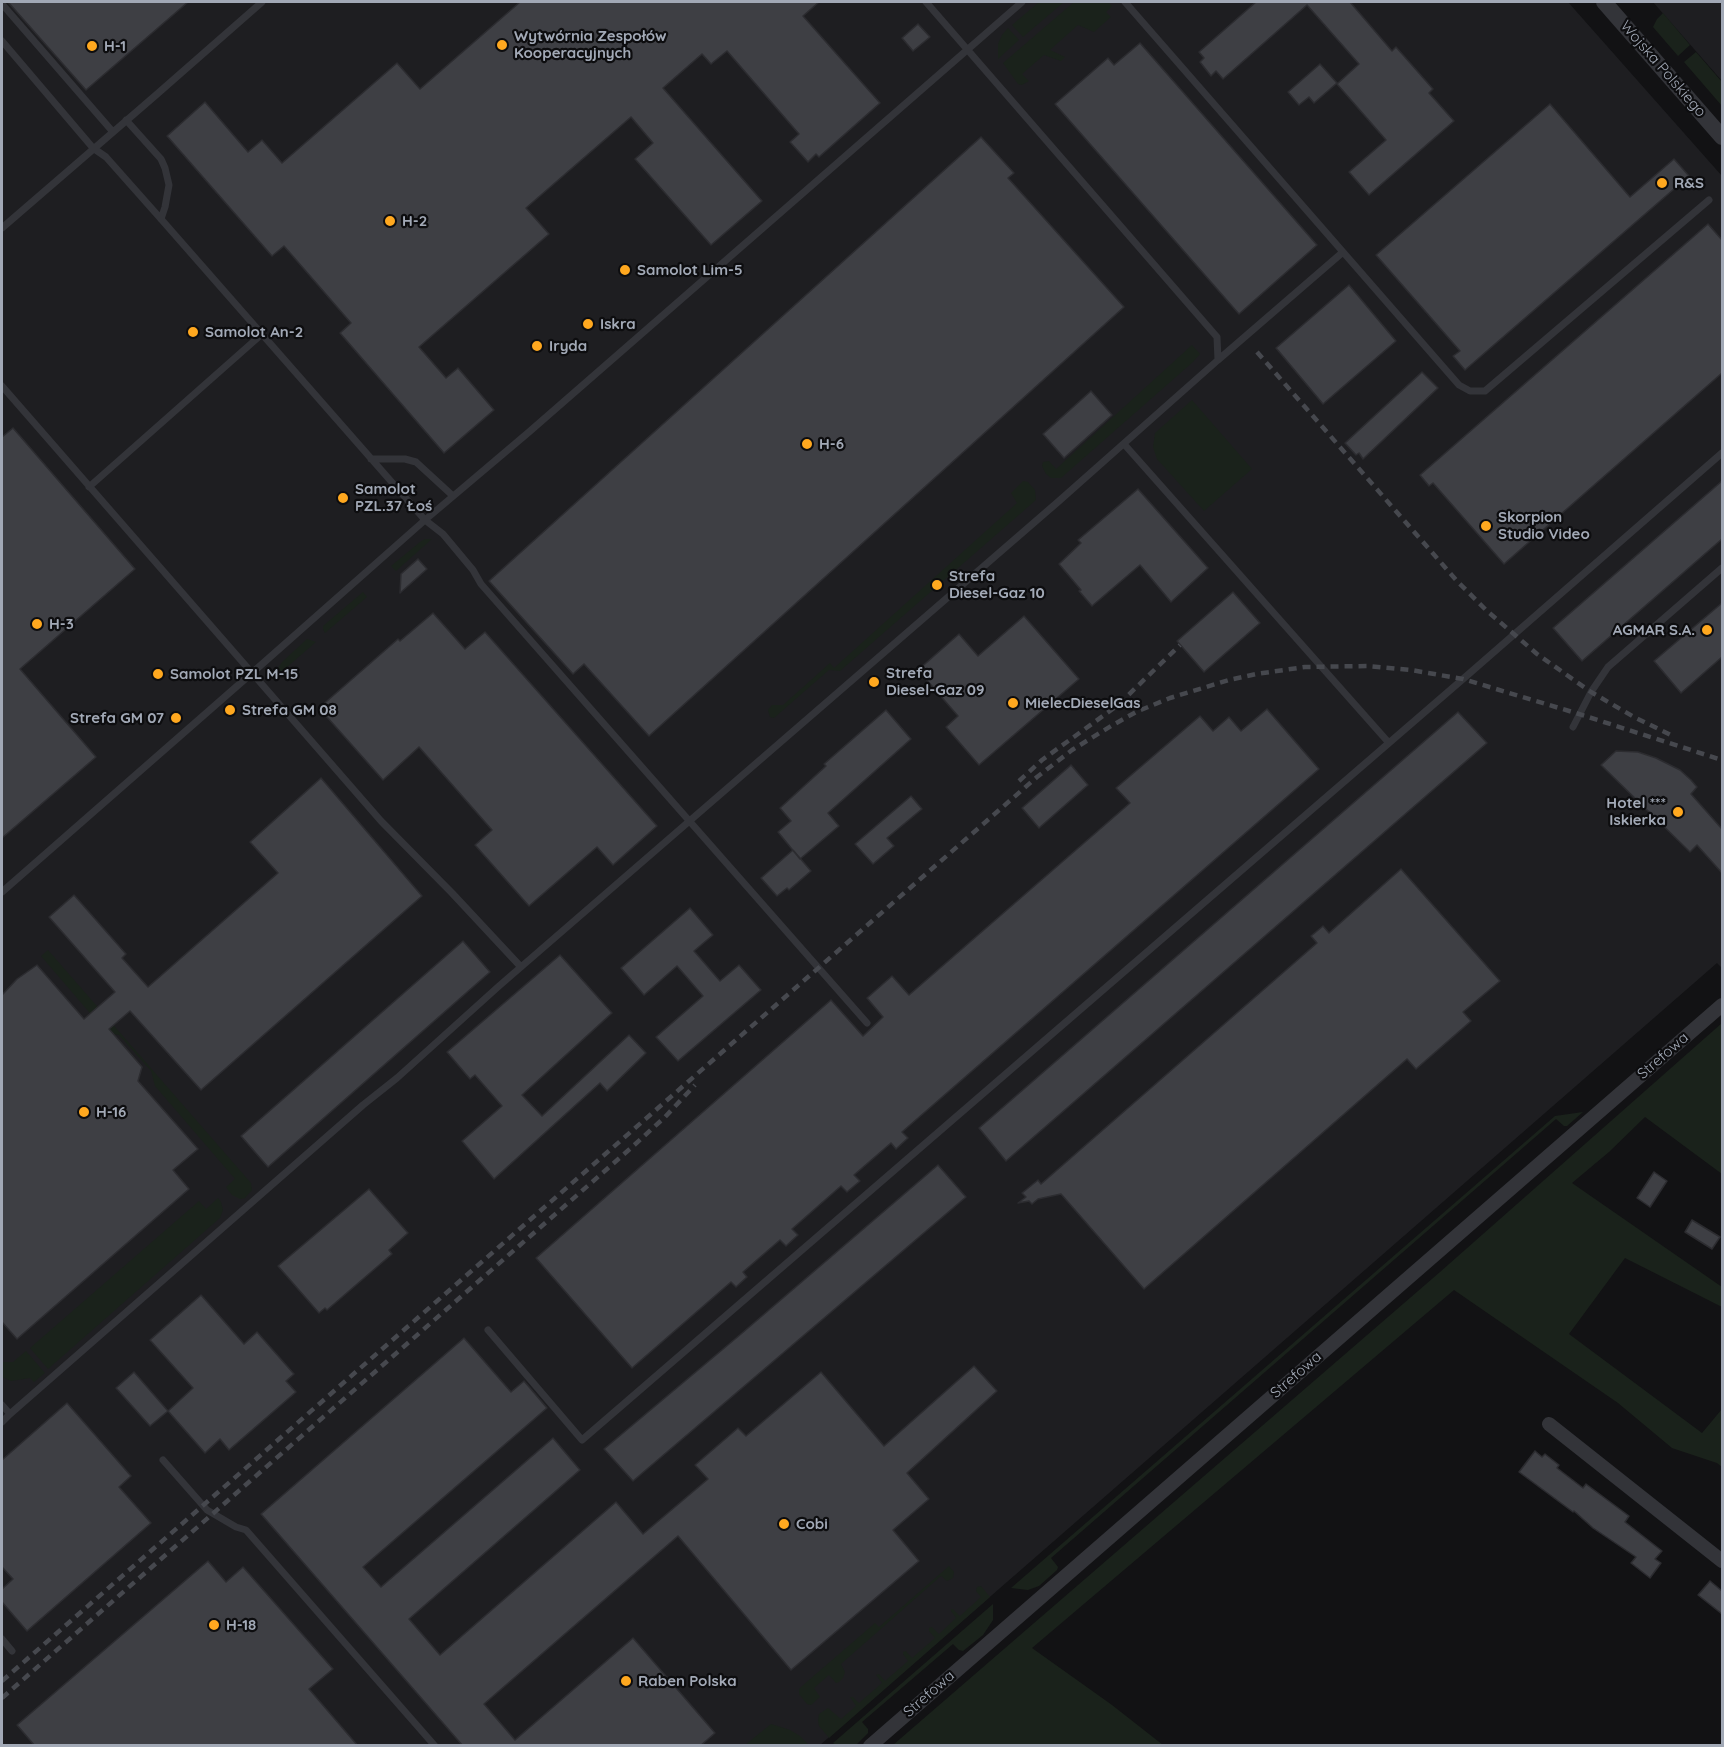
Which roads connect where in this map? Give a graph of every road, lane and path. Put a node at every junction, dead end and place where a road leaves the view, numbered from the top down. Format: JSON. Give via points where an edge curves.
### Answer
{"nodes":[{"id":1,"x":262,"y":2,"type":"edge"},
{"id":2,"x":926,"y":2,"type":"edge"},
{"id":3,"x":1022,"y":2,"type":"edge"},
{"id":4,"x":1125,"y":2,"type":"edge"},
{"id":5,"x":1604,"y":2,"type":"edge"},
{"id":6,"x":2,"y":4,"type":"edge"},
{"id":7,"x":2,"y":41,"type":"edge"},
{"id":8,"x":968,"y":49,"type":"junction"},
{"id":9,"x":126,"y":120,"type":"junction"},
{"id":10,"x":113,"y":132,"type":"junction"},
{"id":11,"x":1722,"y":137,"type":"edge"},
{"id":12,"x":93,"y":148,"type":"junction"},
{"id":13,"x":1708,"y":200,"type":"dead end"},
{"id":14,"x":161,"y":219,"type":"junction"},
{"id":15,"x":2,"y":228,"type":"edge"},
{"id":16,"x":1343,"y":252,"type":"junction"},
{"id":17,"x":262,"y":334,"type":"junction"},
{"id":18,"x":1218,"y":360,"type":"junction"},
{"id":19,"x":2,"y":386,"type":"edge"},
{"id":20,"x":1124,"y":444,"type":"junction"},
{"id":21,"x":1722,"y":453,"type":"edge"},
{"id":22,"x":372,"y":459,"type":"junction"},
{"id":23,"x":89,"y":487,"type":"junction"},
{"id":24,"x":453,"y":496,"type":"junction"},
{"id":25,"x":425,"y":520,"type":"junction"},
{"id":26,"x":1722,"y":568,"type":"edge"},
{"id":27,"x":252,"y":673,"type":"junction"},
{"id":28,"x":1573,"y":727,"type":"dead end"},
{"id":29,"x":1389,"y":743,"type":"junction"},
{"id":30,"x":690,"y":820,"type":"junction"},
{"id":31,"x":2,"y":892,"type":"edge"},
{"id":32,"x":521,"y":967,"type":"junction"},
{"id":33,"x":1722,"y":1005,"type":"edge"},
{"id":34,"x":867,"y":1023,"type":"dead end"},
{"id":35,"x":488,"y":1330,"type":"dead end"},
{"id":36,"x":2,"y":1405,"type":"edge"},
{"id":37,"x":10,"y":1414,"type":"junction"},
{"id":38,"x":2,"y":1422,"type":"edge"},
{"id":39,"x":1549,"y":1424,"type":"dead end"},
{"id":40,"x":163,"y":1460,"type":"dead end"},
{"id":41,"x":1722,"y":1561,"type":"edge"},
{"id":42,"x":2,"y":1639,"type":"edge"},
{"id":43,"x":12,"y":1651,"type":"dead end"},
{"id":44,"x":435,"y":1746,"type":"edge"},
{"id":45,"x":870,"y":1746,"type":"edge"}],
"edges":[{"from":1,"to":9,"type":"lane"},
{"from":2,"to":8,"type":"lane"},
{"from":3,"to":8,"type":"lane"},
{"from":4,"to":16,"type":"lane"},
{"from":5,"to":11,"type":"street","name":"Wojska Polskiego"},
{"from":6,"to":10,"type":"lane"},
{"from":7,"to":12,"type":"lane"},
{"from":8,"to":18,"type":"lane","via":[[1216,337]]},
{"from":8,"to":24,"type":"lane"},
{"from":9,"to":10,"type":"lane"},
{"from":9,"to":14,"type":"lane","via":[[165,168],[169,185]]},
{"from":10,"to":12,"type":"lane"},
{"from":12,"to":14,"type":"lane","via":[[106,157]]},
{"from":12,"to":15,"type":"lane"},
{"from":13,"to":16,"type":"lane","via":[[1485,391],[1470,391],[1459,385]]},
{"from":14,"to":17,"type":"lane"},
{"from":16,"to":18,"type":"lane"},
{"from":17,"to":22,"type":"lane"},
{"from":17,"to":23,"type":"lane"},
{"from":18,"to":20,"type":"lane"},
{"from":19,"to":23,"type":"lane"},
{"from":20,"to":29,"type":"lane"},
{"from":20,"to":30,"type":"lane"},
{"from":21,"to":29,"type":"lane"},
{"from":22,"to":24,"type":"lane","via":[[416,462]]},
{"from":22,"to":25,"type":"lane"},
{"from":23,"to":27,"type":"lane"},
{"from":24,"to":25,"type":"lane"},
{"from":25,"to":27,"type":"lane"},
{"from":25,"to":30,"type":"lane","via":[[443,534],[481,584]]},
{"from":26,"to":28,"type":"lane","via":[[1608,667]]},
{"from":27,"to":31,"type":"lane"},
{"from":27,"to":32,"type":"lane","via":[[381,821]]},
{"from":29,"to":35,"type":"lane","via":[[582,1440]]},
{"from":30,"to":32,"type":"lane"},
{"from":30,"to":34,"type":"lane"},
{"from":32,"to":37,"type":"lane"},
{"from":33,"to":45,"type":"street","name":"Strefowa"},
{"from":36,"to":37,"type":"lane"},
{"from":37,"to":38,"type":"lane"},
{"from":39,"to":41,"type":"street"},
{"from":40,"to":44,"type":"lane","via":[[207,1510],[246,1530]]},
{"from":42,"to":43,"type":"lane"}]}
